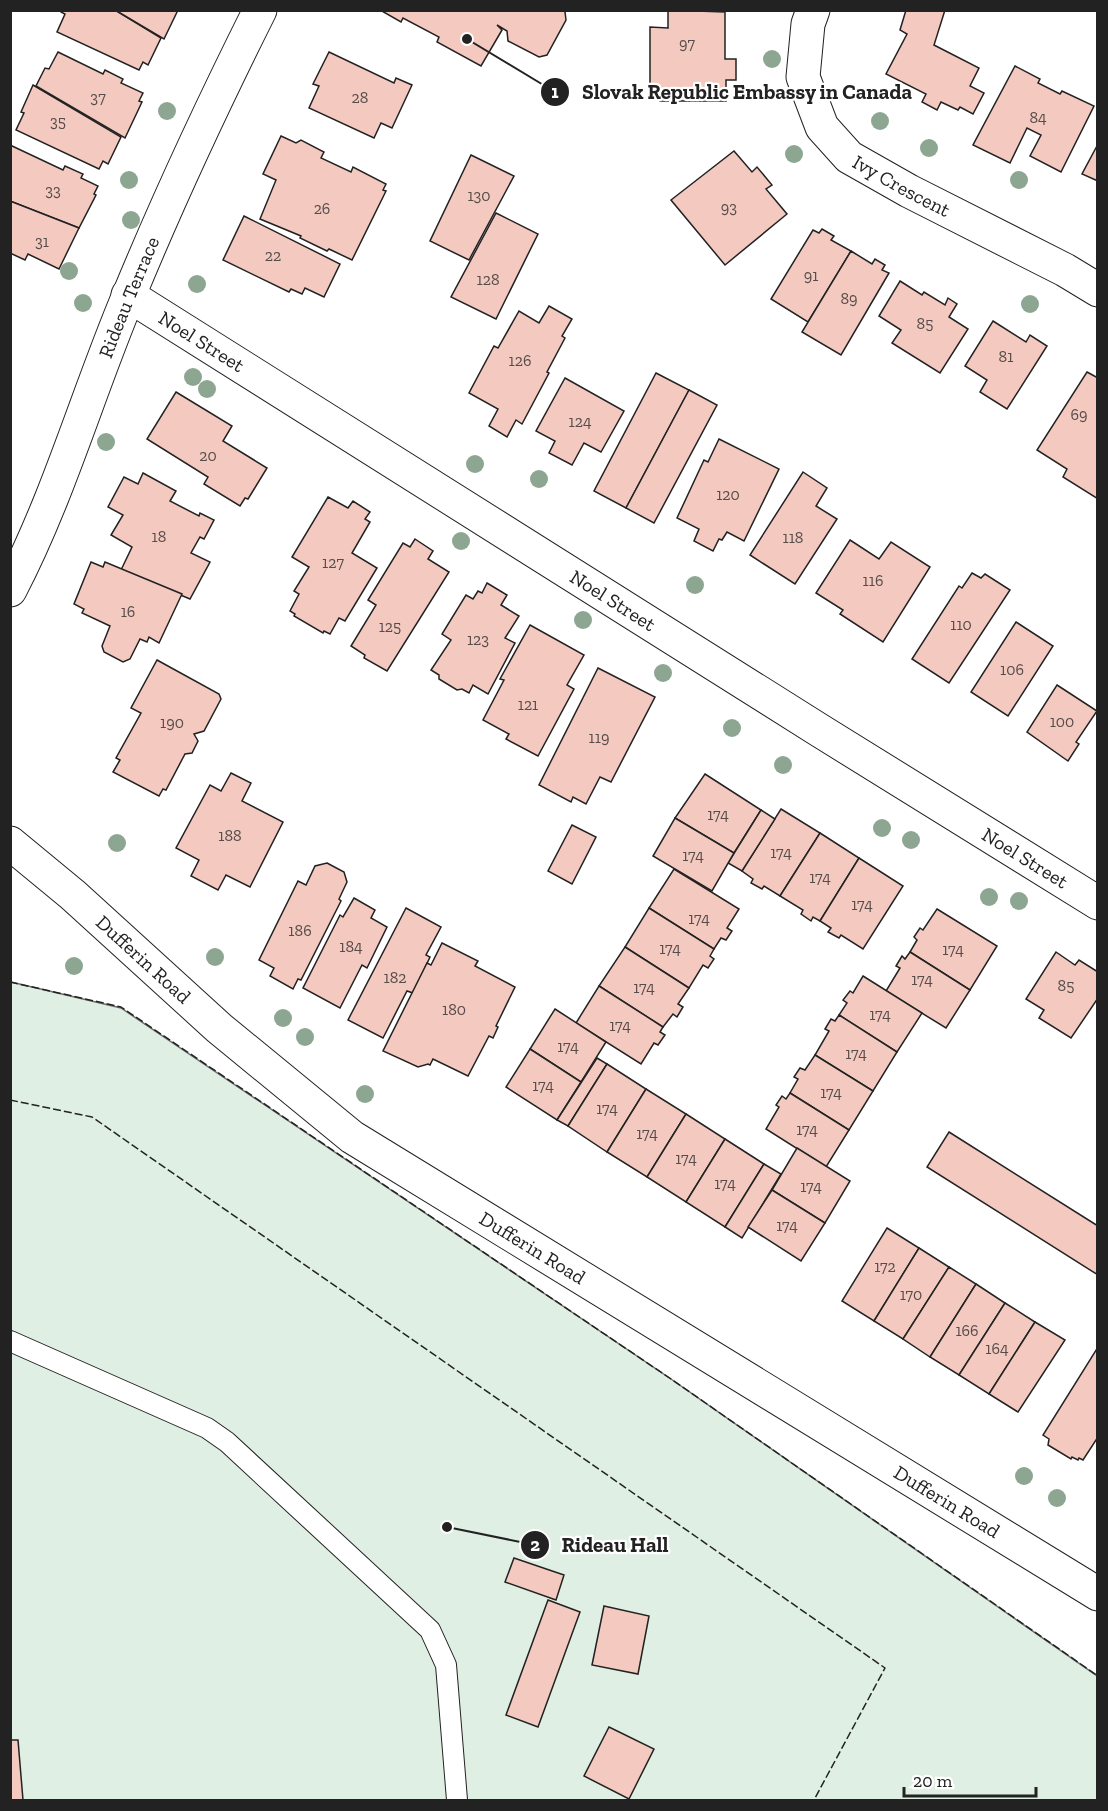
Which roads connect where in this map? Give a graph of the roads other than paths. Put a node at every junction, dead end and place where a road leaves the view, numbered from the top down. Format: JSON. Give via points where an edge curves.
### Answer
{"nodes":[{"id":1,"x":260,"y":10,"type":"edge"},
{"id":2,"x":813,"y":10,"type":"edge"},
{"id":3,"x":1098,"y":290,"type":"edge"},
{"id":4,"x":128,"y":295,"type":"junction"},
{"id":5,"x":10,"y":590,"type":"edge"},
{"id":6,"x":10,"y":843,"type":"edge"},
{"id":7,"x":1098,"y":903,"type":"edge"},
{"id":8,"x":10,"y":1341,"type":"edge"},
{"id":9,"x":1098,"y":1594,"type":"edge"},
{"id":10,"x":457,"y":1800,"type":"edge"}],
"edges":[{"from":1,"to":4,"type":"street","name":"Rideau Terrace","via":[[215,100]]},
{"from":2,"to":3,"type":"street","name":"Ivy Crescent","via":[[803,77],[822,127],[849,157]]},
{"from":4,"to":5,"type":"street","name":"Rideau Terrace","via":[[42,520]]},
{"from":4,"to":7,"type":"street","name":"Noel Street"},
{"from":6,"to":9,"type":"street","name":"Dufferin Road","via":[[219,1028],[352,1137]]},
{"from":8,"to":10,"type":"lane","via":[[227,1442],[430,1630],[446,1665]]}]}
